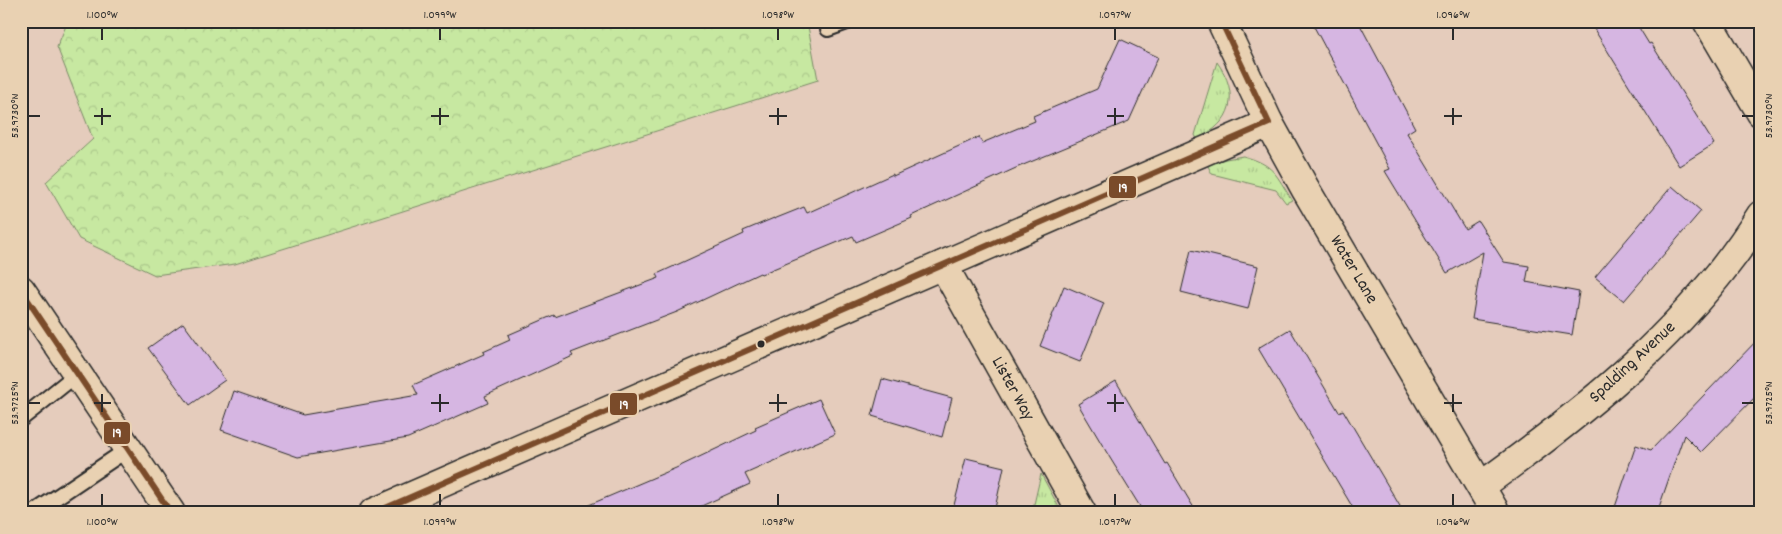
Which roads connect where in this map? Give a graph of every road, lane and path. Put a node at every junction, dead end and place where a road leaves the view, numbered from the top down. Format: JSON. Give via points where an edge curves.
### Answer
{"nodes":[{"id":1,"x":850,"y":21,"type":"edge"},
{"id":2,"x":1221,"y":21,"type":"edge"},
{"id":3,"x":1706,"y":21,"type":"edge"},
{"id":4,"x":828,"y":29,"type":"dead end"},
{"id":5,"x":1761,"y":113,"type":"edge"},
{"id":6,"x":1269,"y":123,"type":"junction"},
{"id":7,"x":1761,"y":215,"type":"edge"},
{"id":8,"x":943,"y":265,"type":"junction"},
{"id":9,"x":21,"y":290,"type":"edge"},
{"id":10,"x":78,"y":374,"type":"junction"},
{"id":11,"x":21,"y":419,"type":"edge"},
{"id":12,"x":128,"y":449,"type":"junction"},
{"id":13,"x":1480,"y":486,"type":"junction"},
{"id":14,"x":33,"y":513,"type":"edge"},
{"id":15,"x":171,"y":513,"type":"edge"},
{"id":16,"x":373,"y":513,"type":"edge"},
{"id":17,"x":1082,"y":513,"type":"edge"},
{"id":18,"x":1496,"y":513,"type":"edge"}],
"edges":[{"from":1,"to":4,"type":"lane"},
{"from":2,"to":6,"type":"street","name":"Water Lane"},
{"from":3,"to":5,"type":"street"},
{"from":6,"to":8,"type":"street"},
{"from":6,"to":13,"type":"street","name":"Water Lane"},
{"from":7,"to":13,"type":"street","name":"Spalding Avenue","via":[[1723,270],[1638,362],[1545,440]]},
{"from":8,"to":16,"type":"street"},
{"from":8,"to":17,"type":"street","name":"Lister Way"},
{"from":9,"to":10,"type":"street"},
{"from":10,"to":11,"type":"lane"},
{"from":10,"to":12,"type":"street"},
{"from":12,"to":14,"type":"lane"},
{"from":12,"to":15,"type":"street"},
{"from":13,"to":18,"type":"street","name":"Water Lane"}]}
